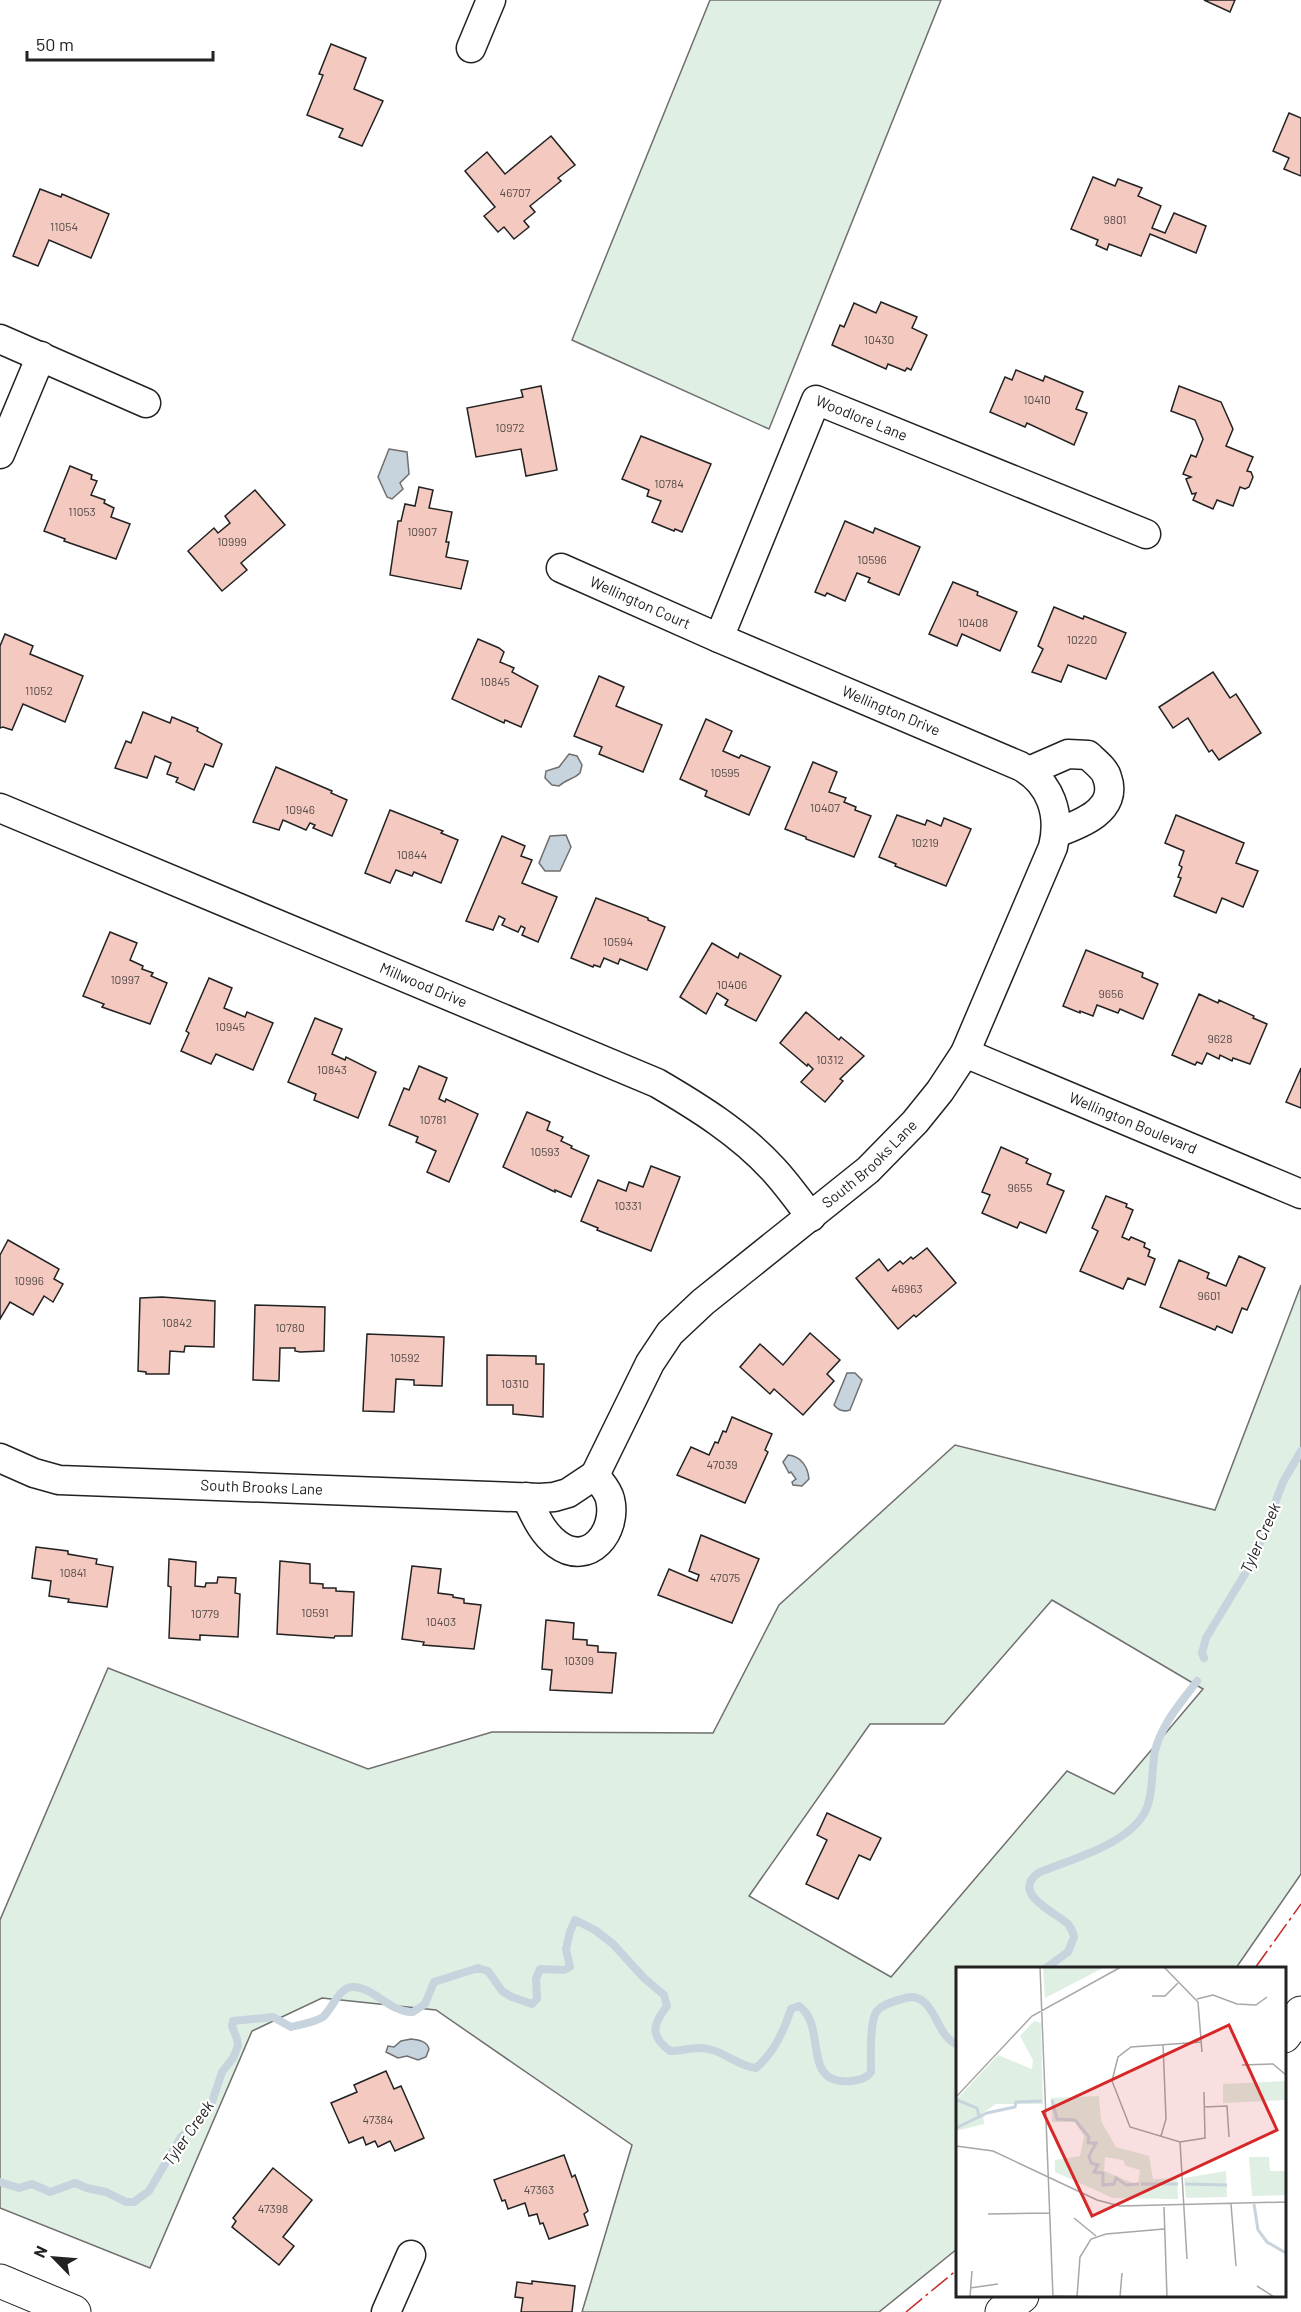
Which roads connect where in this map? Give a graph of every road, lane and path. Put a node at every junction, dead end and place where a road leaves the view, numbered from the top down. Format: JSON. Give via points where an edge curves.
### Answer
{"nodes":[{"id":1,"x":491,"y":0,"type":"edge"},
{"id":2,"x":471,"y":48,"type":"dead end"},
{"id":3,"x":0,"y":339,"type":"edge"},
{"id":4,"x":41,"y":356,"type":"junction"},
{"id":5,"x":146,"y":403,"type":"dead end"},
{"id":6,"x":0,"y":454,"type":"edge"},
{"id":7,"x":1146,"y":534,"type":"dead end"},
{"id":8,"x":561,"y":568,"type":"dead end"},
{"id":9,"x":719,"y":638,"type":"junction"},
{"id":10,"x":1029,"y":771,"type":"junction"},
{"id":11,"x":1051,"y":798,"type":"joint"},
{"id":12,"x":0,"y":808,"type":"edge"},
{"id":13,"x":1056,"y":833,"type":"junction"},
{"id":14,"x":965,"y":1053,"type":"junction"},
{"id":15,"x":1301,"y":1194,"type":"edge"},
{"id":16,"x":811,"y":1217,"type":"junction"},
{"id":17,"x":0,"y":1458,"type":"edge"},
{"id":18,"x":595,"y":1475,"type":"junction"},
{"id":19,"x":526,"y":1497,"type":"junction"},
{"id":20,"x":1301,"y":2013,"type":"edge"},
{"id":21,"x":1286,"y":2033,"type":"edge"},
{"id":22,"x":411,"y":2255,"type":"dead end"},
{"id":23,"x":0,"y":2281,"type":"edge"},
{"id":24,"x":1020,"y":2297,"type":"edge"},
{"id":25,"x":74,"y":2312,"type":"edge"},
{"id":26,"x":386,"y":2312,"type":"edge"},
{"id":27,"x":1002,"y":2312,"type":"edge"}],
"edges":[{"from":1,"to":2,"type":"street"},
{"from":3,"to":4,"type":"street"},
{"from":4,"to":5,"type":"street"},
{"from":4,"to":6,"type":"street"},
{"from":7,"to":9,"type":"street","name":"Woodlore Lane","via":[[816,400]]},
{"from":8,"to":9,"type":"street","name":"Wellington Court"},
{"from":9,"to":10,"type":"street","name":"Wellington Drive"},
{"from":10,"to":11,"type":"street","name":"Wellington Drive"},
{"from":10,"to":13,"type":"street","via":[[1068,754],[1088,755],[1107,776],[1109,796],[1101,811]]},
{"from":11,"to":13,"type":"street","name":"South Brooks Lane"},
{"from":12,"to":16,"type":"street","name":"Millwood Drive","via":[[657,1083],[703,1110],[745,1143],[773,1169]]},
{"from":13,"to":14,"type":"street","name":"South Brooks Lane"},
{"from":14,"to":15,"type":"street","name":"Wellington Boulevard"},
{"from":14,"to":16,"type":"street","name":"South Brooks Lane","via":[[940,1091],[891,1149]]},
{"from":16,"to":18,"type":"street","name":"South Brooks Lane","via":[[670,1333],[650,1363]]},
{"from":17,"to":19,"type":"street","name":"South Brooks Lane","via":[[59,1480]]},
{"from":18,"to":19,"type":"street","name":"South Brooks Lane","via":[[568,1493]]},
{"from":18,"to":19,"type":"street","via":[[610,1495],[612,1506],[608,1530],[593,1548],[575,1551],[558,1545],[545,1532]]},
{"from":20,"to":21,"type":"main road"},
{"from":22,"to":26,"type":"street"},
{"from":23,"to":25,"type":"main road"},
{"from":24,"to":27,"type":"main road"}]}
